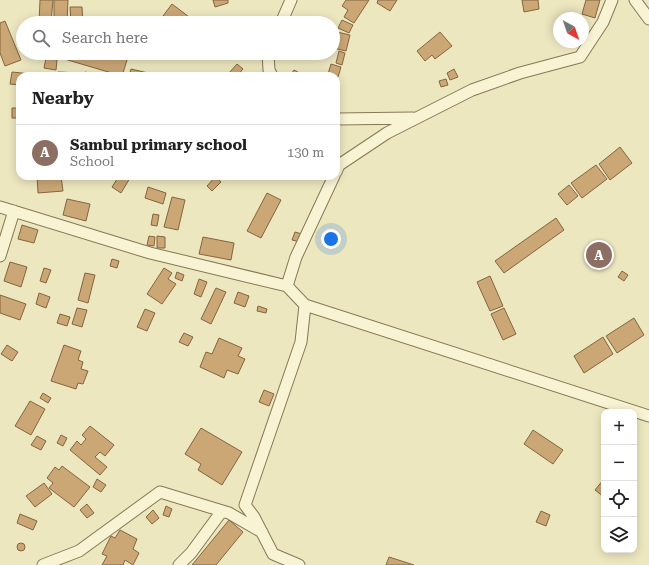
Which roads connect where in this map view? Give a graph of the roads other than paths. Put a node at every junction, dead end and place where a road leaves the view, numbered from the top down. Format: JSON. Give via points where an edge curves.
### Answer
{"nodes":[{"id":1,"x":292,"y":0,"type":"edge"},
{"id":2,"x":612,"y":0,"type":"edge"},
{"id":3,"x":635,"y":0,"type":"edge"},
{"id":4,"x":284,"y":16,"type":"edge"},
{"id":5,"x":649,"y":19,"type":"edge"},
{"id":6,"x":268,"y":60,"type":"edge"},
{"id":7,"x":270,"y":72,"type":"edge"},
{"id":8,"x":417,"y":118,"type":"junction"},
{"id":9,"x":340,"y":119,"type":"edge"},
{"id":10,"x":340,"y":164,"type":"edge"},
{"id":11,"x":332,"y":180,"type":"edge"},
{"id":12,"x":0,"y":207,"type":"edge"},
{"id":13,"x":14,"y":211,"type":"junction"},
{"id":14,"x":0,"y":256,"type":"edge"},
{"id":15,"x":287,"y":286,"type":"junction"},
{"id":16,"x":305,"y":305,"type":"junction"},
{"id":17,"x":649,"y":416,"type":"edge"},
{"id":18,"x":222,"y":511,"type":"junction"},
{"id":19,"x":262,"y":533,"type":"junction"},
{"id":20,"x":43,"y":565,"type":"edge"},
{"id":21,"x":179,"y":565,"type":"edge"},
{"id":22,"x":299,"y":565,"type":"edge"}],
"edges":[{"from":1,"to":4,"type":"street"},
{"from":2,"to":8,"type":"street","via":[[603,22],[580,57],[520,73],[472,90]]},
{"from":3,"to":5,"type":"street"},
{"from":6,"to":7,"type":"street"},
{"from":8,"to":9,"type":"street"},
{"from":8,"to":10,"type":"street","via":[[381,137]]},
{"from":11,"to":15,"type":"street","via":[[296,257]]},
{"from":12,"to":13,"type":"street"},
{"from":13,"to":14,"type":"street"},
{"from":13,"to":15,"type":"street","via":[[150,253]]},
{"from":15,"to":16,"type":"street"},
{"from":16,"to":17,"type":"street"},
{"from":16,"to":19,"type":"street","via":[[301,342],[245,505]]},
{"from":18,"to":19,"type":"street"},
{"from":18,"to":20,"type":"street","via":[[160,492],[79,551]]},
{"from":18,"to":21,"type":"street"},
{"from":19,"to":22,"type":"street","via":[[273,554]]}]}
